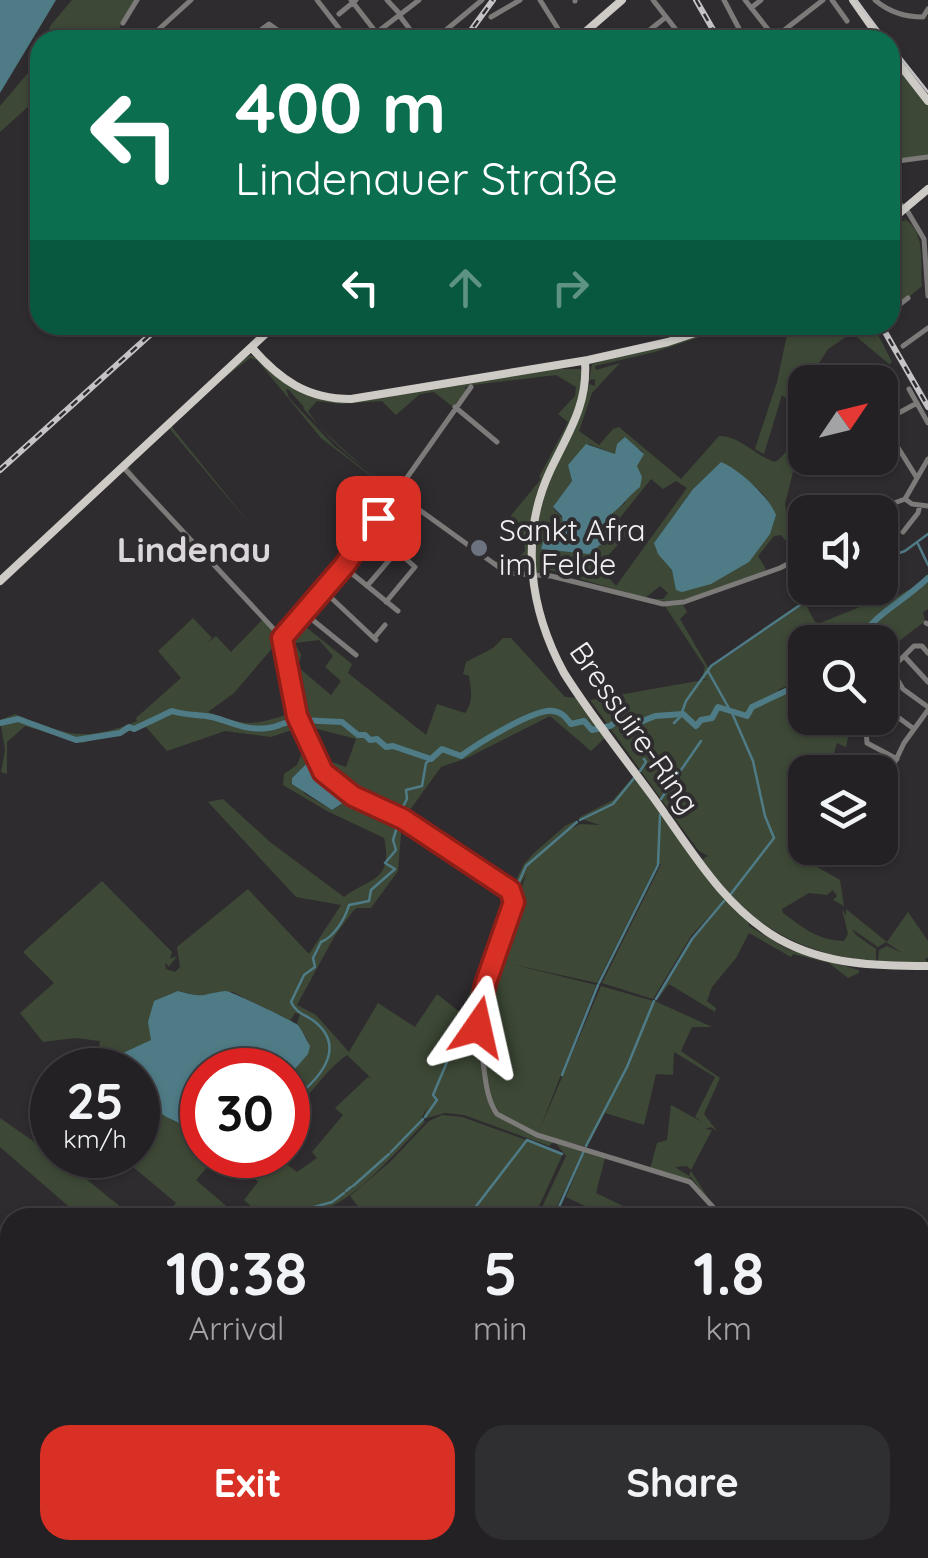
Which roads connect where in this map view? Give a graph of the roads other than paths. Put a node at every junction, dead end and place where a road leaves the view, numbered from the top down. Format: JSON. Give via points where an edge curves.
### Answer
{"nodes":[{"id":1,"x":137,"y":0,"type":"edge"},
{"id":2,"x":190,"y":0,"type":"edge"},
{"id":3,"x":317,"y":0,"type":"edge"},
{"id":4,"x":387,"y":0,"type":"edge"},
{"id":5,"x":418,"y":0,"type":"edge"},
{"id":6,"x":482,"y":0,"type":"edge"},
{"id":7,"x":520,"y":0,"type":"edge"},
{"id":8,"x":540,"y":0,"type":"edge"},
{"id":9,"x":622,"y":0,"type":"edge"},
{"id":10,"x":653,"y":0,"type":"edge"},
{"id":11,"x":724,"y":0,"type":"edge"},
{"id":12,"x":745,"y":0,"type":"edge"},
{"id":13,"x":761,"y":0,"type":"edge"},
{"id":14,"x":823,"y":0,"type":"edge"},
{"id":15,"x":832,"y":0,"type":"edge"},
{"id":16,"x":853,"y":0,"type":"edge"},
{"id":17,"x":874,"y":0,"type":"edge"},
{"id":18,"x":353,"y":1,"type":"edge"},
{"id":19,"x":751,"y":8,"type":"junction"},
{"id":20,"x":927,"y":12,"type":"edge"},
{"id":21,"x":339,"y":14,"type":"dead end"},
{"id":22,"x":399,"y":15,"type":"junction"},
{"id":23,"x":491,"y":17,"type":"dead end"},
{"id":24,"x":666,"y":17,"type":"junction"},
{"id":25,"x":847,"y":21,"type":"dead end"},
{"id":26,"x":124,"y":22,"type":"dead end"},
{"id":27,"x":158,"y":30,"type":"edge"},
{"id":28,"x":340,"y":30,"type":"edge"},
{"id":29,"x":374,"y":30,"type":"edge"},
{"id":30,"x":380,"y":30,"type":"edge"},
{"id":31,"x":410,"y":30,"type":"edge"},
{"id":32,"x":446,"y":30,"type":"edge"},
{"id":33,"x":559,"y":30,"type":"edge"},
{"id":34,"x":588,"y":30,"type":"edge"},
{"id":35,"x":650,"y":30,"type":"edge"},
{"id":36,"x":676,"y":30,"type":"edge"},
{"id":37,"x":740,"y":30,"type":"edge"},
{"id":38,"x":768,"y":30,"type":"edge"},
{"id":39,"x":786,"y":30,"type":"edge"},
{"id":40,"x":875,"y":30,"type":"edge"},
{"id":41,"x":900,"y":65,"type":"edge"},
{"id":42,"x":928,"y":101,"type":"edge"},
{"id":43,"x":928,"y":157,"type":"edge"},
{"id":44,"x":900,"y":161,"type":"edge"},
{"id":45,"x":928,"y":192,"type":"edge"},
{"id":46,"x":900,"y":205,"type":"edge"},
{"id":47,"x":905,"y":211,"type":"junction"},
{"id":48,"x":900,"y":215,"type":"edge"},
{"id":49,"x":908,"y":298,"type":"dead end"},
{"id":50,"x":928,"y":299,"type":"edge"},
{"id":51,"x":900,"y":304,"type":"edge"},
{"id":52,"x":928,"y":328,"type":"edge"},
{"id":53,"x":268,"y":335,"type":"edge"},
{"id":54,"x":689,"y":335,"type":"edge"},
{"id":55,"x":903,"y":346,"type":"dead end"},
{"id":56,"x":256,"y":352,"type":"junction"},
{"id":57,"x":590,"y":360,"type":"junction"},
{"id":58,"x":573,"y":363,"type":"junction"},
{"id":59,"x":586,"y":373,"type":"junction"},
{"id":60,"x":471,"y":386,"type":"dead end"},
{"id":61,"x":909,"y":389,"type":"dead end"},
{"id":62,"x":917,"y":403,"type":"junction"},
{"id":63,"x":455,"y":407,"type":"junction"},
{"id":64,"x":928,"y":423,"type":"edge"},
{"id":65,"x":497,"y":442,"type":"dead end"},
{"id":66,"x":928,"y":460,"type":"edge"},
{"id":67,"x":122,"y":466,"type":"junction"},
{"id":68,"x":917,"y":478,"type":"junction"},
{"id":69,"x":396,"y":493,"type":"junction"},
{"id":70,"x":905,"y":499,"type":"junction"},
{"id":71,"x":898,"y":502,"type":"edge"},
{"id":72,"x":920,"y":506,"type":"junction"},
{"id":73,"x":928,"y":506,"type":"edge"},
{"id":74,"x":378,"y":518,"type":"junction"},
{"id":75,"x":414,"y":522,"type":"dead end"},
{"id":76,"x":903,"y":532,"type":"dead end"},
{"id":77,"x":401,"y":536,"type":"junction"},
{"id":78,"x":397,"y":551,"type":"junction"},
{"id":79,"x":788,"y":564,"type":"edge"},
{"id":80,"x":344,"y":566,"type":"junction"},
{"id":81,"x":532,"y":576,"type":"junction"},
{"id":82,"x":0,"y":581,"type":"edge"},
{"id":83,"x":367,"y":586,"type":"junction"},
{"id":84,"x":324,"y":590,"type":"junction"},
{"id":85,"x":386,"y":602,"type":"junction"},
{"id":86,"x":398,"y":611,"type":"dead end"},
{"id":87,"x":304,"y":613,"type":"junction"},
{"id":88,"x":385,"y":625,"type":"dead end"},
{"id":89,"x":282,"y":638,"type":"junction"},
{"id":90,"x":928,"y":653,"type":"edge"},
{"id":91,"x":356,"y":655,"type":"dead end"},
{"id":92,"x":906,"y":657,"type":"junction"},
{"id":93,"x":928,"y":682,"type":"edge"},
{"id":94,"x":928,"y":709,"type":"edge"},
{"id":95,"x":898,"y":718,"type":"edge"},
{"id":96,"x":914,"y":730,"type":"junction"},
{"id":97,"x":867,"y":735,"type":"edge"},
{"id":98,"x":888,"y":755,"type":"edge"},
{"id":99,"x":898,"y":756,"type":"edge"},
{"id":100,"x":928,"y":966,"type":"edge"},
{"id":101,"x":714,"y":1208,"type":"edge"}],
"edges":[{"from":1,"to":26,"type":"street"},
{"from":2,"to":27,"type":"street"},
{"from":3,"to":28,"type":"street"},
{"from":4,"to":22,"type":"street"},
{"from":5,"to":22,"type":"street"},
{"from":6,"to":32,"type":"street"},
{"from":7,"to":23,"type":"street"},
{"from":8,"to":33,"type":"street"},
{"from":9,"to":34,"type":"main road"},
{"from":10,"to":24,"type":"street"},
{"from":11,"to":37,"type":"street"},
{"from":12,"to":19,"type":"street"},
{"from":13,"to":19,"type":"street"},
{"from":14,"to":39,"type":"street"},
{"from":15,"to":25,"type":"street"},
{"from":16,"to":40,"type":"main road"},
{"from":17,"to":20,"type":"street","via":[[903,15]]},
{"from":18,"to":21,"type":"street"},
{"from":18,"to":29,"type":"street"},
{"from":19,"to":38,"type":"street"},
{"from":22,"to":30,"type":"street"},
{"from":22,"to":31,"type":"street"},
{"from":24,"to":35,"type":"street"},
{"from":24,"to":36,"type":"street"},
{"from":41,"to":42,"type":"main road"},
{"from":43,"to":44,"type":"street"},
{"from":45,"to":47,"type":"main road"},
{"from":46,"to":47,"type":"street"},
{"from":47,"to":48,"type":"main road"},
{"from":47,"to":50,"type":"street","via":[[926,249]]},
{"from":49,"to":51,"type":"street"},
{"from":52,"to":55,"type":"street"},
{"from":53,"to":56,"type":"main road"},
{"from":54,"to":57,"type":"main road"},
{"from":56,"to":58,"type":"main road","via":[[296,387],[338,399]]},
{"from":56,"to":67,"type":"main road","via":[[242,356]]},
{"from":57,"to":58,"type":"main road"},
{"from":57,"to":59,"type":"main road","name":"Bressuire-Ring"},
{"from":58,"to":59,"type":"main road"},
{"from":59,"to":81,"type":"main road","name":"Bressuire-Ring","via":[[582,408],[541,495]]},
{"from":60,"to":63,"type":"street"},
{"from":61,"to":62,"type":"street"},
{"from":62,"to":64,"type":"street"},
{"from":62,"to":68,"type":"street","via":[[882,420]]},
{"from":63,"to":65,"type":"street"},
{"from":63,"to":69,"type":"street"},
{"from":66,"to":68,"type":"street"},
{"from":67,"to":82,"type":"main road"},
{"from":67,"to":89,"type":"street"},
{"from":68,"to":70,"type":"street"},
{"from":69,"to":74,"type":"street"},
{"from":69,"to":81,"type":"street","via":[[499,570]]},
{"from":70,"to":71,"type":"street"},
{"from":70,"to":72,"type":"street"},
{"from":72,"to":73,"type":"street"},
{"from":72,"to":76,"type":"street"},
{"from":74,"to":77,"type":"street"},
{"from":74,"to":80,"type":"street"},
{"from":75,"to":77,"type":"street"},
{"from":77,"to":78,"type":"street"},
{"from":78,"to":83,"type":"street"},
{"from":78,"to":85,"type":"street","via":[[415,568]]},
{"from":79,"to":81,"type":"street","via":[[674,604]]},
{"from":80,"to":83,"type":"street"},
{"from":80,"to":84,"type":"street"},
{"from":81,"to":100,"type":"main road","name":"Bressuire-Ring","via":[[550,646],[574,689],[747,916],[796,947],[832,959]]},
{"from":83,"to":85,"type":"street"},
{"from":84,"to":87,"type":"street"},
{"from":84,"to":88,"type":"street","via":[[375,638]]},
{"from":85,"to":86,"type":"street"},
{"from":87,"to":89,"type":"street"},
{"from":87,"to":91,"type":"street"},
{"from":89,"to":101,"type":"street","via":[[297,716],[323,772],[514,896],[478,1019],[487,1090],[497,1114],[538,1135],[690,1182]]},
{"from":90,"to":92,"type":"street","via":[[918,646]]},
{"from":92,"to":93,"type":"street"},
{"from":92,"to":94,"type":"street","via":[[894,667],[894,679]]},
{"from":94,"to":96,"type":"street"},
{"from":95,"to":96,"type":"street"},
{"from":96,"to":99,"type":"street"},
{"from":97,"to":98,"type":"street","via":[[868,745]]}]}
